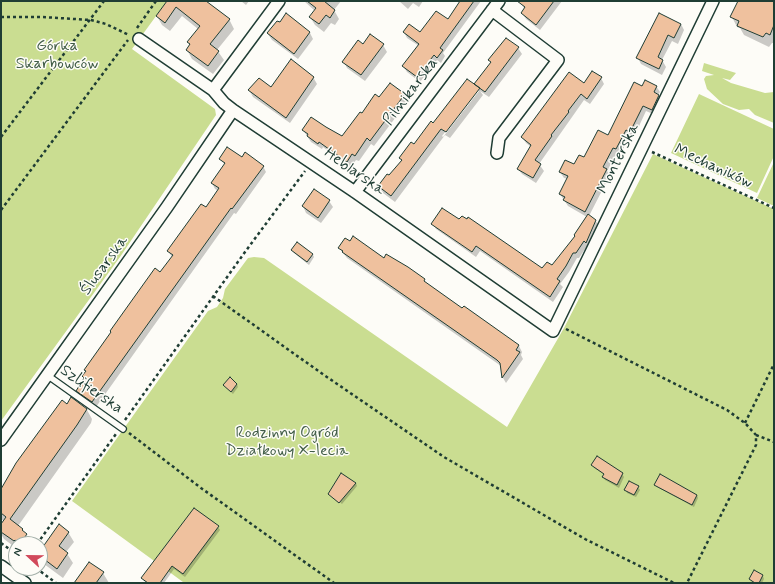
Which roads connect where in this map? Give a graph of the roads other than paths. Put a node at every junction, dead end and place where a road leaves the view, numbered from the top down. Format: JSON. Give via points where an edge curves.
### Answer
{"nodes":[{"id":1,"x":279,"y":1,"type":"edge"},
{"id":2,"x":499,"y":1,"type":"edge"},
{"id":3,"x":713,"y":1,"type":"edge"},
{"id":4,"x":492,"y":10,"type":"junction"},
{"id":5,"x":135,"y":37,"type":"road end"},
{"id":6,"x":212,"y":90,"type":"junction"},
{"id":7,"x":233,"y":110,"type":"junction"},
{"id":8,"x":497,"y":153,"type":"dead end"},
{"id":9,"x":356,"y":192,"type":"junction"},
{"id":10,"x":558,"y":330,"type":"joint"},
{"id":11,"x":47,"y":375,"type":"junction"},
{"id":12,"x":122,"y":428,"type":"road end"},
{"id":13,"x":1,"y":440,"type":"edge"},
{"id":14,"x":1,"y":566,"type":"edge"},
{"id":15,"x":25,"y":583,"type":"edge"}],
"edges":[{"from":1,"to":6,"type":"street"},
{"from":2,"to":4,"type":"street","name":"Pilnikarska"},
{"from":3,"to":10,"type":"street","name":"Monterska"},
{"from":4,"to":8,"type":"street","via":[[558,60],[499,138]]},
{"from":4,"to":9,"type":"street","name":"Pilnikarska"},
{"from":5,"to":6,"type":"street","name":"Heblarska"},
{"from":6,"to":7,"type":"street","name":"Heblarska"},
{"from":7,"to":9,"type":"street","name":"Heblarska"},
{"from":7,"to":11,"type":"street","name":"Ślusarska"},
{"from":9,"to":10,"type":"street","name":"Heblarska"},
{"from":11,"to":12,"type":"lane","name":"Szlifierska"},
{"from":11,"to":13,"type":"street","name":"Ślusarska"},
{"from":14,"to":15,"type":"street"}]}
